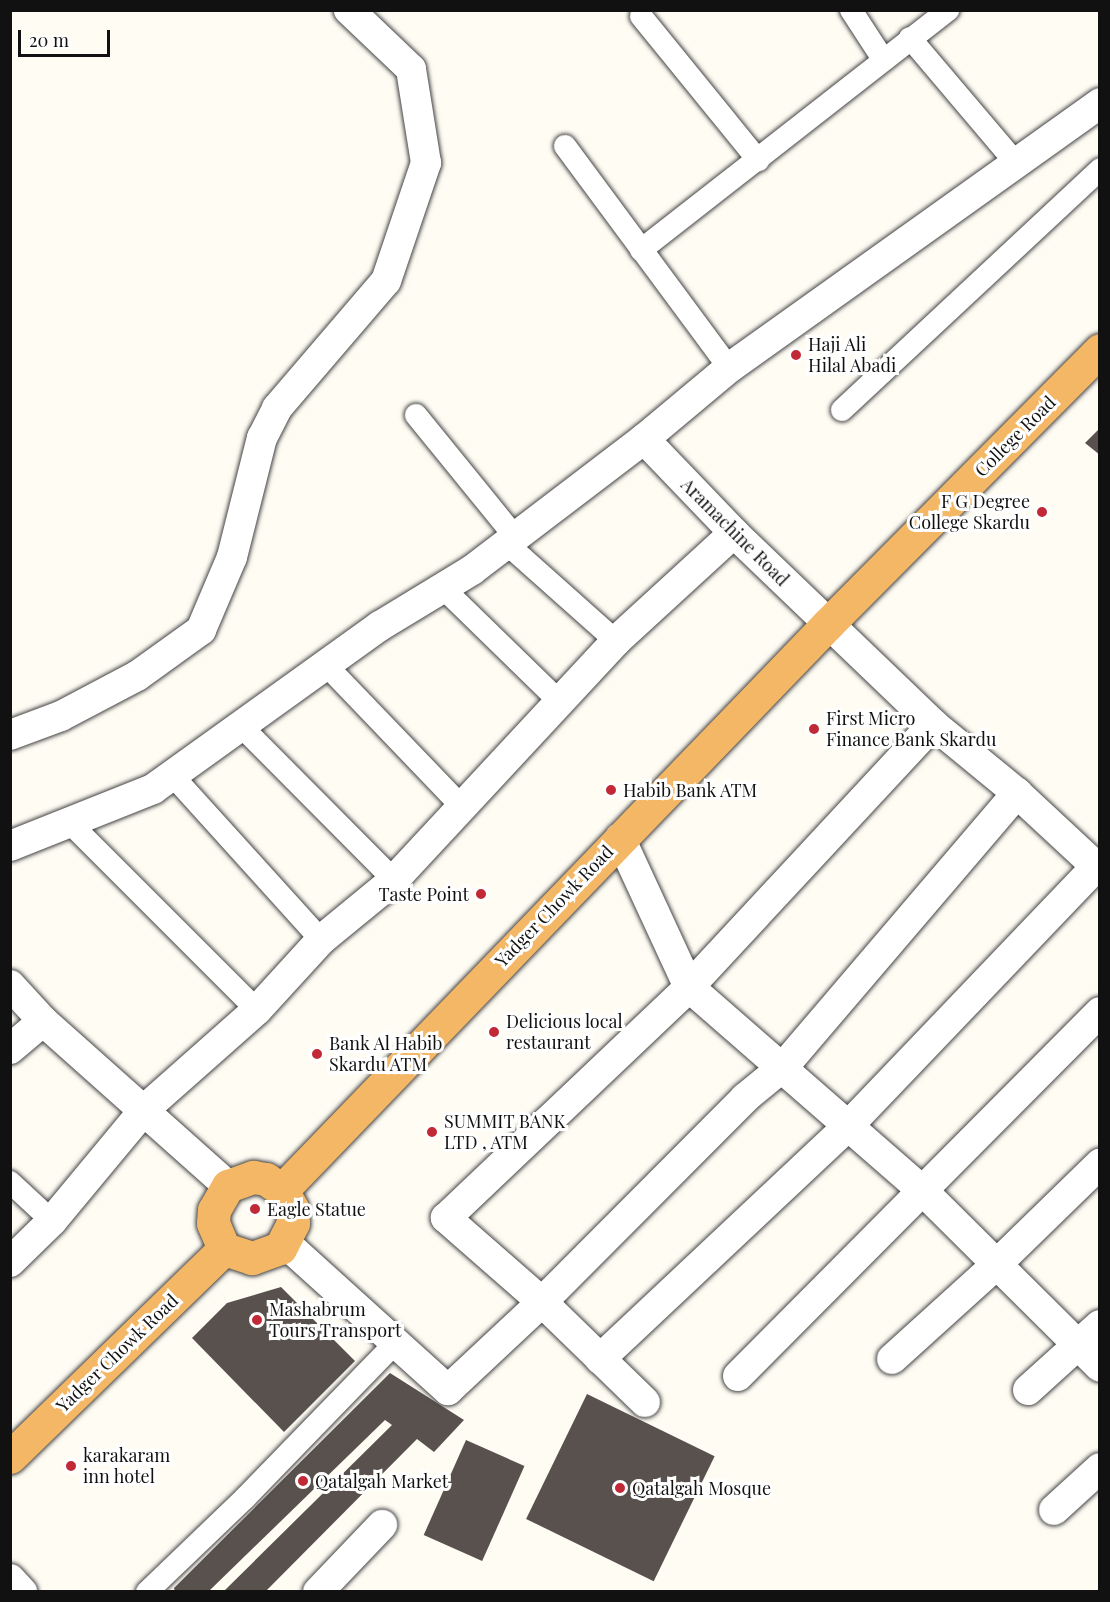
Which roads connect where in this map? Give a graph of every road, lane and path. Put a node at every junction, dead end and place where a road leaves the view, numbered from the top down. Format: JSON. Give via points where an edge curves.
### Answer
{"nodes":[{"id":1,"x":349,"y":10,"type":"edge"},
{"id":2,"x":851,"y":10,"type":"edge"},
{"id":3,"x":948,"y":10,"type":"edge"},
{"id":4,"x":641,"y":16,"type":"dead end"},
{"id":5,"x":910,"y":38,"type":"junction"},
{"id":6,"x":883,"y":59,"type":"junction"},
{"id":7,"x":1100,"y":103,"type":"edge"},
{"id":8,"x":565,"y":146,"type":"dead end"},
{"id":9,"x":758,"y":160,"type":"junction"},
{"id":10,"x":1015,"y":162,"type":"junction"},
{"id":11,"x":1100,"y":169,"type":"edge"},
{"id":12,"x":641,"y":250,"type":"junction"},
{"id":13,"x":1100,"y":350,"type":"edge"},
{"id":14,"x":729,"y":368,"type":"junction"},
{"id":15,"x":842,"y":410,"type":"dead end"},
{"id":16,"x":416,"y":415,"type":"dead end"},
{"id":17,"x":645,"y":439,"type":"junction"},
{"id":18,"x":734,"y":533,"type":"junction"},
{"id":19,"x":511,"y":541,"type":"junction"},
{"id":20,"x":443,"y":588,"type":"junction"},
{"id":21,"x":828,"y":624,"type":"junction"},
{"id":22,"x":616,"y":641,"type":"junction"},
{"id":23,"x":326,"y":665,"type":"junction"},
{"id":24,"x":561,"y":703,"type":"junction"},
{"id":25,"x":933,"y":724,"type":"junction"},
{"id":26,"x":243,"y":728,"type":"junction"},
{"id":27,"x":10,"y":735,"type":"edge"},
{"id":28,"x":173,"y":776,"type":"junction"},
{"id":29,"x":1017,"y":793,"type":"junction"},
{"id":30,"x":463,"y":808,"type":"junction"},
{"id":31,"x":70,"y":823,"type":"junction"},
{"id":32,"x":620,"y":838,"type":"junction"},
{"id":33,"x":10,"y":846,"type":"edge"},
{"id":34,"x":1098,"y":869,"type":"edge"},
{"id":35,"x":394,"y":880,"type":"junction"},
{"id":36,"x":321,"y":940,"type":"junction"},
{"id":37,"x":10,"y":985,"type":"edge"},
{"id":38,"x":689,"y":987,"type":"junction"},
{"id":39,"x":258,"y":1010,"type":"junction"},
{"id":40,"x":1100,"y":1012,"type":"edge"},
{"id":41,"x":43,"y":1021,"type":"junction"},
{"id":42,"x":10,"y":1049,"type":"edge"},
{"id":43,"x":784,"y":1066,"type":"junction"},
{"id":44,"x":145,"y":1109,"type":"junction"},
{"id":45,"x":850,"y":1124,"type":"junction"},
{"id":46,"x":1100,"y":1164,"type":"edge"},
{"id":47,"x":10,"y":1182,"type":"edge"},
{"id":48,"x":228,"y":1186,"type":"junction"},
{"id":49,"x":282,"y":1190,"type":"junction"},
{"id":50,"x":924,"y":1192,"type":"junction"},
{"id":51,"x":52,"y":1221,"type":"junction"},
{"id":52,"x":284,"y":1242,"type":"junction"},
{"id":53,"x":224,"y":1249,"type":"junction"},
{"id":54,"x":10,"y":1262,"type":"edge"},
{"id":55,"x":998,"y":1264,"type":"junction"},
{"id":56,"x":542,"y":1302,"type":"junction"},
{"id":57,"x":1100,"y":1325,"type":"edge"},
{"id":58,"x":394,"y":1344,"type":"junction"},
{"id":59,"x":1079,"y":1346,"type":"junction"},
{"id":60,"x":600,"y":1359,"type":"junction"},
{"id":61,"x":892,"y":1359,"type":"dead end"},
{"id":62,"x":1100,"y":1367,"type":"edge"},
{"id":63,"x":738,"y":1376,"type":"dead end"},
{"id":64,"x":1028,"y":1390,"type":"dead end"},
{"id":65,"x":645,"y":1402,"type":"dead end"},
{"id":66,"x":10,"y":1457,"type":"edge"},
{"id":67,"x":1100,"y":1468,"type":"edge"},
{"id":68,"x":1054,"y":1510,"type":"dead end"},
{"id":69,"x":382,"y":1526,"type":"dead end"},
{"id":70,"x":10,"y":1579,"type":"edge"},
{"id":71,"x":22,"y":1592,"type":"edge"},
{"id":72,"x":147,"y":1592,"type":"edge"},
{"id":73,"x":318,"y":1592,"type":"edge"}],
"edges":[{"from":1,"to":27,"type":"street","via":[[411,69],[426,163],[386,281],[277,408],[249,481],[232,557],[201,630],[137,676],[61,716]]},
{"from":2,"to":6,"type":"street"},
{"from":3,"to":5,"type":"street"},
{"from":4,"to":9,"type":"street"},
{"from":5,"to":6,"type":"street"},
{"from":5,"to":10,"type":"street"},
{"from":6,"to":9,"type":"street"},
{"from":7,"to":10,"type":"street"},
{"from":8,"to":12,"type":"street"},
{"from":9,"to":12,"type":"street"},
{"from":10,"to":14,"type":"street"},
{"from":11,"to":15,"type":"street"},
{"from":12,"to":14,"type":"street"},
{"from":13,"to":21,"type":"highway","name":"College Road"},
{"from":14,"to":17,"type":"street"},
{"from":16,"to":19,"type":"street"},
{"from":17,"to":18,"type":"street","name":"Aramachine Road"},
{"from":17,"to":19,"type":"street"},
{"from":18,"to":21,"type":"street","name":"Aramachine Road"},
{"from":18,"to":22,"type":"street"},
{"from":19,"to":20,"type":"street"},
{"from":19,"to":22,"type":"street"},
{"from":20,"to":23,"type":"street"},
{"from":20,"to":24,"type":"street"},
{"from":21,"to":25,"type":"street","name":"Aramachine Road"},
{"from":21,"to":32,"type":"highway","name":"Yadger Chowk Road"},
{"from":22,"to":24,"type":"street"},
{"from":23,"to":26,"type":"street"},
{"from":23,"to":30,"type":"street"},
{"from":24,"to":30,"type":"street"},
{"from":25,"to":29,"type":"street","name":"Aramachine Road"},
{"from":25,"to":38,"type":"street"},
{"from":26,"to":28,"type":"street"},
{"from":26,"to":35,"type":"street"},
{"from":28,"to":31,"type":"street","via":[[153,789]]},
{"from":28,"to":36,"type":"street"},
{"from":29,"to":34,"type":"street","name":"Aramachine Road"},
{"from":29,"to":43,"type":"street"},
{"from":30,"to":35,"type":"street"},
{"from":31,"to":33,"type":"street"},
{"from":31,"to":39,"type":"street"},
{"from":32,"to":38,"type":"street"},
{"from":32,"to":49,"type":"highway","name":"Yadger Chowk Road"},
{"from":34,"to":45,"type":"street"},
{"from":35,"to":36,"type":"street"},
{"from":36,"to":39,"type":"street"},
{"from":37,"to":41,"type":"street"},
{"from":38,"to":43,"type":"street"},
{"from":38,"to":56,"type":"street","via":[[446,1218]]},
{"from":39,"to":44,"type":"street"},
{"from":40,"to":50,"type":"street"},
{"from":41,"to":42,"type":"street"},
{"from":41,"to":44,"type":"street"},
{"from":43,"to":45,"type":"street"},
{"from":43,"to":56,"type":"street","via":[[745,1098]]},
{"from":44,"to":48,"type":"street"},
{"from":44,"to":51,"type":"street"},
{"from":45,"to":50,"type":"street"},
{"from":45,"to":60,"type":"street"},
{"from":46,"to":55,"type":"street"},
{"from":47,"to":51,"type":"street"},
{"from":48,"to":49,"type":"highway","via":[[253,1177],[266,1179]]},
{"from":48,"to":53,"type":"highway","via":[[214,1210],[213,1223]]},
{"from":49,"to":52,"type":"highway","via":[[292,1208],[293,1223]]},
{"from":50,"to":55,"type":"street"},
{"from":50,"to":63,"type":"street"},
{"from":51,"to":54,"type":"street"},
{"from":52,"to":53,"type":"highway","via":[[267,1256],[252,1258]]},
{"from":52,"to":58,"type":"street"},
{"from":53,"to":66,"type":"highway","name":"Yadger Chowk Road"},
{"from":55,"to":59,"type":"street"},
{"from":55,"to":61,"type":"street"},
{"from":56,"to":58,"type":"street","via":[[448,1390]]},
{"from":56,"to":60,"type":"street"},
{"from":57,"to":59,"type":"street"},
{"from":58,"to":72,"type":"street","via":[[245,1498]]},
{"from":59,"to":62,"type":"street"},
{"from":59,"to":64,"type":"street"},
{"from":60,"to":65,"type":"street"},
{"from":67,"to":68,"type":"street"},
{"from":69,"to":73,"type":"street"},
{"from":70,"to":71,"type":"street"}]}
